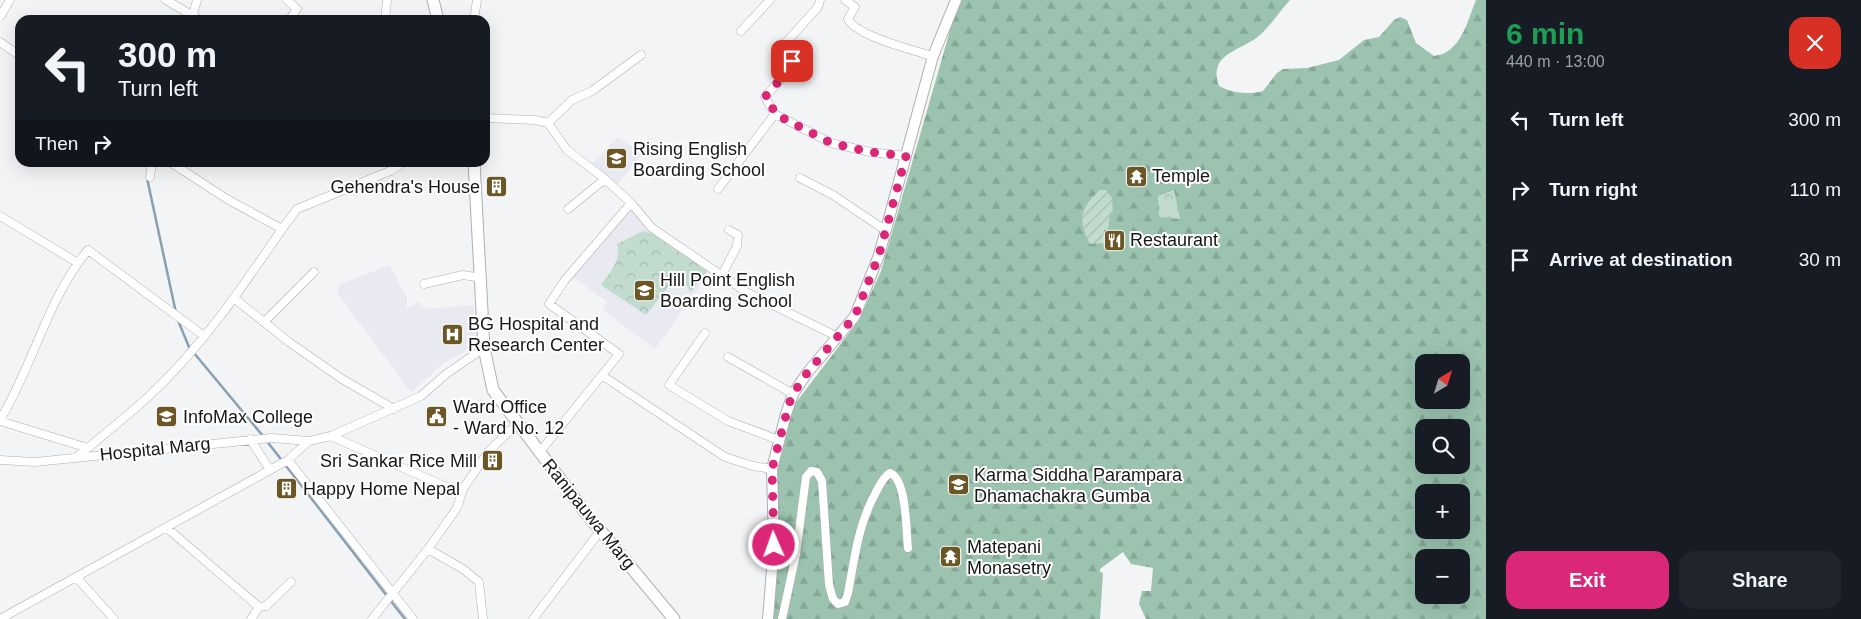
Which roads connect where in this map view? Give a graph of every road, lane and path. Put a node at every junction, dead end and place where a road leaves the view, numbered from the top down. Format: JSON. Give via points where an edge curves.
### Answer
{"nodes":[{"id":1,"x":10,"y":0,"type":"edge"},
{"id":2,"x":166,"y":0,"type":"edge"},
{"id":3,"x":197,"y":0,"type":"edge"},
{"id":4,"x":287,"y":0,"type":"edge"},
{"id":5,"x":387,"y":0,"type":"edge"},
{"id":6,"x":434,"y":0,"type":"edge"},
{"id":7,"x":477,"y":0,"type":"edge"},
{"id":8,"x":770,"y":0,"type":"edge"},
{"id":9,"x":820,"y":0,"type":"edge"},
{"id":10,"x":845,"y":0,"type":"edge"},
{"id":11,"x":956,"y":0,"type":"edge"},
{"id":12,"x":189,"y":15,"type":"edge"},
{"id":13,"x":193,"y":15,"type":"edge"},
{"id":14,"x":293,"y":15,"type":"edge"},
{"id":15,"x":386,"y":15,"type":"edge"},
{"id":16,"x":437,"y":15,"type":"edge"},
{"id":17,"x":475,"y":15,"type":"edge"},
{"id":18,"x":0,"y":17,"type":"edge"},
{"id":19,"x":741,"y":30,"type":"dead end"},
{"id":20,"x":0,"y":42,"type":"edge"},
{"id":21,"x":15,"y":52,"type":"edge"},
{"id":22,"x":641,"y":55,"type":"dead end"},
{"id":23,"x":933,"y":56,"type":"junction"},
{"id":24,"x":775,"y":114,"type":"junction"},
{"id":25,"x":490,"y":118,"type":"edge"},
{"id":26,"x":548,"y":123,"type":"junction"},
{"id":27,"x":906,"y":156,"type":"junction"},
{"id":28,"x":151,"y":167,"type":"edge"},
{"id":29,"x":178,"y":167,"type":"edge"},
{"id":30,"x":397,"y":167,"type":"edge"},
{"id":31,"x":473,"y":167,"type":"edge"},
{"id":32,"x":150,"y":177,"type":"dead end"},
{"id":33,"x":800,"y":178,"type":"dead end"},
{"id":34,"x":605,"y":179,"type":"junction"},
{"id":35,"x":718,"y":189,"type":"dead end"},
{"id":36,"x":631,"y":203,"type":"junction"},
{"id":37,"x":568,"y":210,"type":"dead end"},
{"id":38,"x":0,"y":216,"type":"edge"},
{"id":39,"x":282,"y":229,"type":"junction"},
{"id":40,"x":729,"y":230,"type":"dead end"},
{"id":41,"x":885,"y":230,"type":"junction"},
{"id":42,"x":78,"y":262,"type":"junction"},
{"id":43,"x":314,"y":272,"type":"dead end"},
{"id":44,"x":722,"y":275,"type":"junction"},
{"id":45,"x":482,"y":278,"type":"junction"},
{"id":46,"x":424,"y":284,"type":"dead end"},
{"id":47,"x":235,"y":299,"type":"junction"},
{"id":48,"x":264,"y":322,"type":"junction"},
{"id":49,"x":704,"y":333,"type":"dead end"},
{"id":50,"x":204,"y":336,"type":"junction"},
{"id":51,"x":838,"y":337,"type":"junction"},
{"id":52,"x":484,"y":348,"type":"junction"},
{"id":53,"x":728,"y":357,"type":"dead end"},
{"id":54,"x":603,"y":376,"type":"junction"},
{"id":55,"x":793,"y":394,"type":"junction"},
{"id":56,"x":394,"y":409,"type":"junction"},
{"id":57,"x":0,"y":421,"type":"edge"},
{"id":58,"x":517,"y":424,"type":"junction"},
{"id":59,"x":331,"y":436,"type":"junction"},
{"id":60,"x":250,"y":439,"type":"junction"},
{"id":61,"x":779,"y":440,"type":"junction"},
{"id":62,"x":309,"y":441,"type":"junction"},
{"id":63,"x":88,"y":448,"type":"junction"},
{"id":64,"x":540,"y":453,"type":"junction"},
{"id":65,"x":78,"y":456,"type":"junction"},
{"id":66,"x":0,"y":460,"type":"edge"},
{"id":67,"x":288,"y":460,"type":"junction"},
{"id":68,"x":772,"y":469,"type":"junction"},
{"id":69,"x":270,"y":470,"type":"junction"},
{"id":70,"x":463,"y":488,"type":"junction"},
{"id":71,"x":167,"y":528,"type":"junction"},
{"id":72,"x":601,"y":530,"type":"junction"},
{"id":73,"x":908,"y":548,"type":"dead end"},
{"id":74,"x":428,"y":549,"type":"junction"},
{"id":75,"x":76,"y":577,"type":"junction"},
{"id":76,"x":292,"y":582,"type":"dead end"},
{"id":77,"x":393,"y":593,"type":"junction"},
{"id":78,"x":259,"y":607,"type":"junction"},
{"id":79,"x":0,"y":618,"type":"edge"},
{"id":80,"x":672,"y":618,"type":"edge"},
{"id":81,"x":114,"y":619,"type":"edge"},
{"id":82,"x":251,"y":619,"type":"edge"},
{"id":83,"x":372,"y":619,"type":"edge"},
{"id":84,"x":413,"y":619,"type":"edge"},
{"id":85,"x":483,"y":619,"type":"edge"},
{"id":86,"x":533,"y":619,"type":"edge"},
{"id":87,"x":768,"y":619,"type":"edge"},
{"id":88,"x":782,"y":619,"type":"edge"}],
"edges":[{"from":1,"to":18,"type":"street"},
{"from":2,"to":12,"type":"street"},
{"from":3,"to":13,"type":"street"},
{"from":4,"to":14,"type":"street","via":[[297,9]]},
{"from":5,"to":15,"type":"street"},
{"from":6,"to":16,"type":"main road"},
{"from":7,"to":17,"type":"street"},
{"from":8,"to":19,"type":"street"},
{"from":9,"to":24,"type":"street","via":[[818,8],[780,48],[792,61],[765,97]]},
{"from":10,"to":23,"type":"street","via":[[855,7],[848,19],[857,27],[873,36]]},
{"from":11,"to":23,"type":"main road"},
{"from":20,"to":21,"type":"street"},
{"from":22,"to":26,"type":"street","via":[[592,91],[572,100]]},
{"from":23,"to":27,"type":"main road"},
{"from":24,"to":27,"type":"street","via":[[831,143]]},
{"from":24,"to":35,"type":"street"},
{"from":25,"to":26,"type":"street"},
{"from":26,"to":34,"type":"street","via":[[566,150]]},
{"from":27,"to":41,"type":"main road"},
{"from":28,"to":32,"type":"street"},
{"from":29,"to":39,"type":"street"},
{"from":30,"to":39,"type":"street","via":[[297,209]]},
{"from":31,"to":45,"type":"main road","name":"Ranipauwa Marg"},
{"from":33,"to":41,"type":"street"},
{"from":34,"to":36,"type":"street"},
{"from":34,"to":37,"type":"street"},
{"from":36,"to":44,"type":"street","via":[[652,228]]},
{"from":36,"to":54,"type":"street","via":[[565,280],[549,304],[619,354]]},
{"from":38,"to":42,"type":"street"},
{"from":39,"to":47,"type":"street"},
{"from":40,"to":44,"type":"street","via":[[738,236],[737,246]]},
{"from":41,"to":51,"type":"main road","via":[[879,255],[855,316]]},
{"from":42,"to":50,"type":"street","via":[[88,250]]},
{"from":42,"to":57,"type":"street"},
{"from":43,"to":48,"type":"street"},
{"from":44,"to":51,"type":"street","via":[[746,292]]},
{"from":45,"to":46,"type":"street","via":[[463,275]]},
{"from":45,"to":52,"type":"main road","name":"Ranipauwa Marg"},
{"from":47,"to":48,"type":"street"},
{"from":47,"to":50,"type":"street"},
{"from":48,"to":56,"type":"street","via":[[342,379]]},
{"from":49,"to":61,"type":"street","via":[[669,385],[728,421]]},
{"from":50,"to":63,"type":"street","via":[[149,396]]},
{"from":51,"to":55,"type":"main road"},
{"from":52,"to":56,"type":"street","via":[[421,396]]},
{"from":52,"to":58,"type":"main road","name":"Ranipauwa Marg","via":[[493,390]]},
{"from":53,"to":55,"type":"street"},
{"from":54,"to":64,"type":"street"},
{"from":54,"to":68,"type":"street","via":[[725,457]]},
{"from":55,"to":61,"type":"main road"},
{"from":56,"to":59,"type":"street"},
{"from":57,"to":63,"type":"street"},
{"from":58,"to":64,"type":"main road","name":"Ranipauwa Marg"},
{"from":58,"to":70,"type":"street","via":[[488,452]]},
{"from":59,"to":62,"type":"street"},
{"from":59,"to":70,"type":"street","via":[[451,489]]},
{"from":60,"to":62,"type":"street","name":"Hospital Marg"},
{"from":60,"to":65,"type":"street","name":"Hospital Marg"},
{"from":60,"to":69,"type":"street"},
{"from":61,"to":68,"type":"main road"},
{"from":62,"to":67,"type":"street"},
{"from":63,"to":65,"type":"street"},
{"from":64,"to":72,"type":"main road","name":"Ranipauwa Marg"},
{"from":65,"to":66,"type":"street","name":"Hospital Marg","via":[[35,462]]},
{"from":67,"to":69,"type":"street"},
{"from":67,"to":77,"type":"street"},
{"from":68,"to":87,"type":"main road","via":[[774,545]]},
{"from":69,"to":71,"type":"street"},
{"from":70,"to":74,"type":"street","via":[[457,508]]},
{"from":71,"to":75,"type":"street"},
{"from":71,"to":78,"type":"street"},
{"from":72,"to":80,"type":"main road","name":"Ranipauwa Marg"},
{"from":72,"to":86,"type":"street"},
{"from":73,"to":88,"type":"street","via":[[901,486],[890,473],[865,513],[848,592],[845,602],[838,604],[829,585],[822,481],[817,472],[811,471],[806,477],[796,554]]},
{"from":74,"to":77,"type":"street"},
{"from":74,"to":85,"type":"street","via":[[479,582]]},
{"from":75,"to":79,"type":"street"},
{"from":75,"to":81,"type":"street"},
{"from":76,"to":78,"type":"street","via":[[266,606]]},
{"from":77,"to":83,"type":"street"},
{"from":77,"to":84,"type":"street"},
{"from":78,"to":82,"type":"street"}]}
